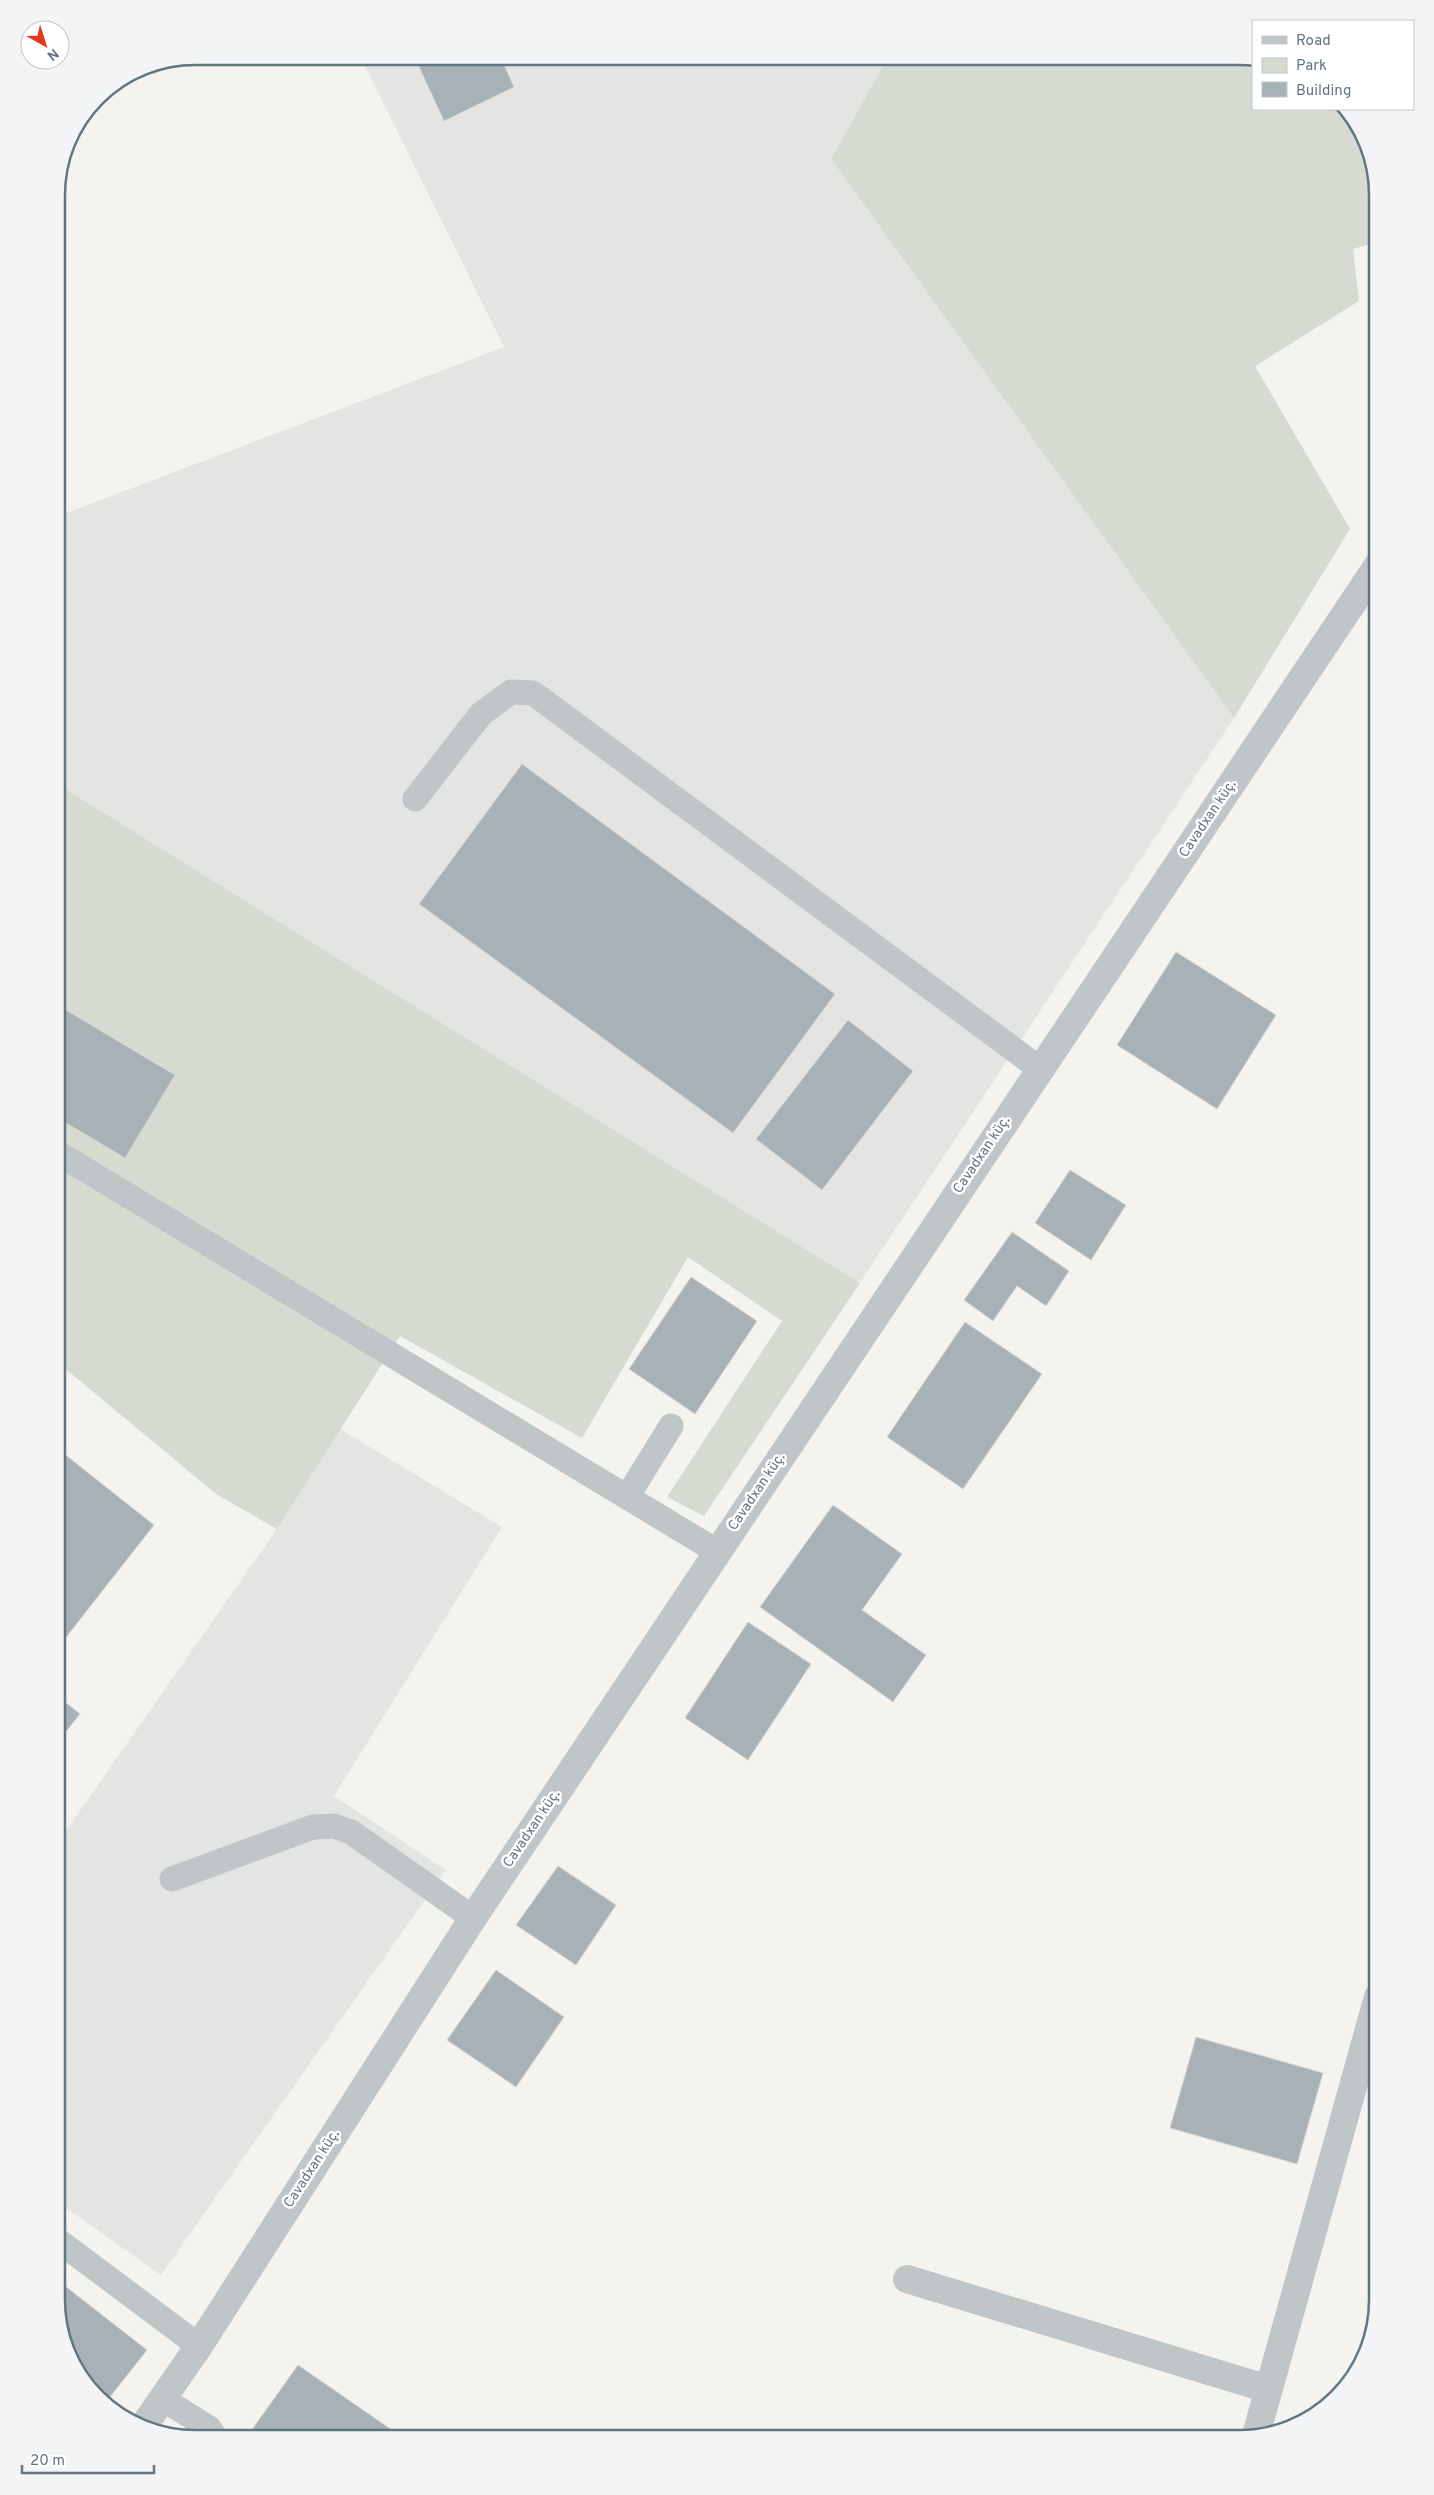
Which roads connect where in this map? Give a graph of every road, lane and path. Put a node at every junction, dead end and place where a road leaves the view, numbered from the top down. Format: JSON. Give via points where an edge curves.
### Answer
{"nodes":[{"id":1,"x":1369,"y":578,"type":"edge"},
{"id":2,"x":415,"y":799,"type":"dead end"},
{"id":3,"x":1040,"y":1069,"type":"junction"},
{"id":4,"x":65,"y":1157,"type":"edge"},
{"id":5,"x":671,"y":1426,"type":"dead end"},
{"id":6,"x":626,"y":1497,"type":"junction"},
{"id":7,"x":718,"y":1552,"type":"junction"},
{"id":8,"x":172,"y":1879,"type":"dead end"},
{"id":9,"x":473,"y":1918,"type":"junction"},
{"id":10,"x":1369,"y":2029,"type":"edge"},
{"id":11,"x":65,"y":2246,"type":"edge"},
{"id":12,"x":907,"y":2279,"type":"dead end"},
{"id":13,"x":199,"y":2346,"type":"junction"},
{"id":14,"x":1268,"y":2389,"type":"junction"},
{"id":15,"x":163,"y":2399,"type":"junction"},
{"id":16,"x":147,"y":2421,"type":"edge"},
{"id":17,"x":1258,"y":2429,"type":"edge"},
{"id":18,"x":210,"y":2430,"type":"edge"}],
"edges":[{"from":1,"to":3,"type":"street","name":"Cavadxan küç."},
{"from":2,"to":3,"type":"lane","via":[[481,714],[511,692],[532,693]]},
{"from":3,"to":7,"type":"street","name":"Cavadxan küç."},
{"from":4,"to":6,"type":"lane"},
{"from":5,"to":6,"type":"lane"},
{"from":6,"to":7,"type":"lane"},
{"from":7,"to":9,"type":"street","name":"Cavadxan küç."},
{"from":8,"to":9,"type":"lane","via":[[314,1827],[334,1826],[351,1832]]},
{"from":9,"to":13,"type":"street","name":"Cavadxan küç."},
{"from":10,"to":14,"type":"street"},
{"from":11,"to":13,"type":"lane"},
{"from":12,"to":14,"type":"street"},
{"from":13,"to":15,"type":"street","name":"Cavadxan küç."},
{"from":14,"to":17,"type":"street"},
{"from":15,"to":16,"type":"street","name":"Cavadxan küç."},
{"from":15,"to":18,"type":"lane"}]}
